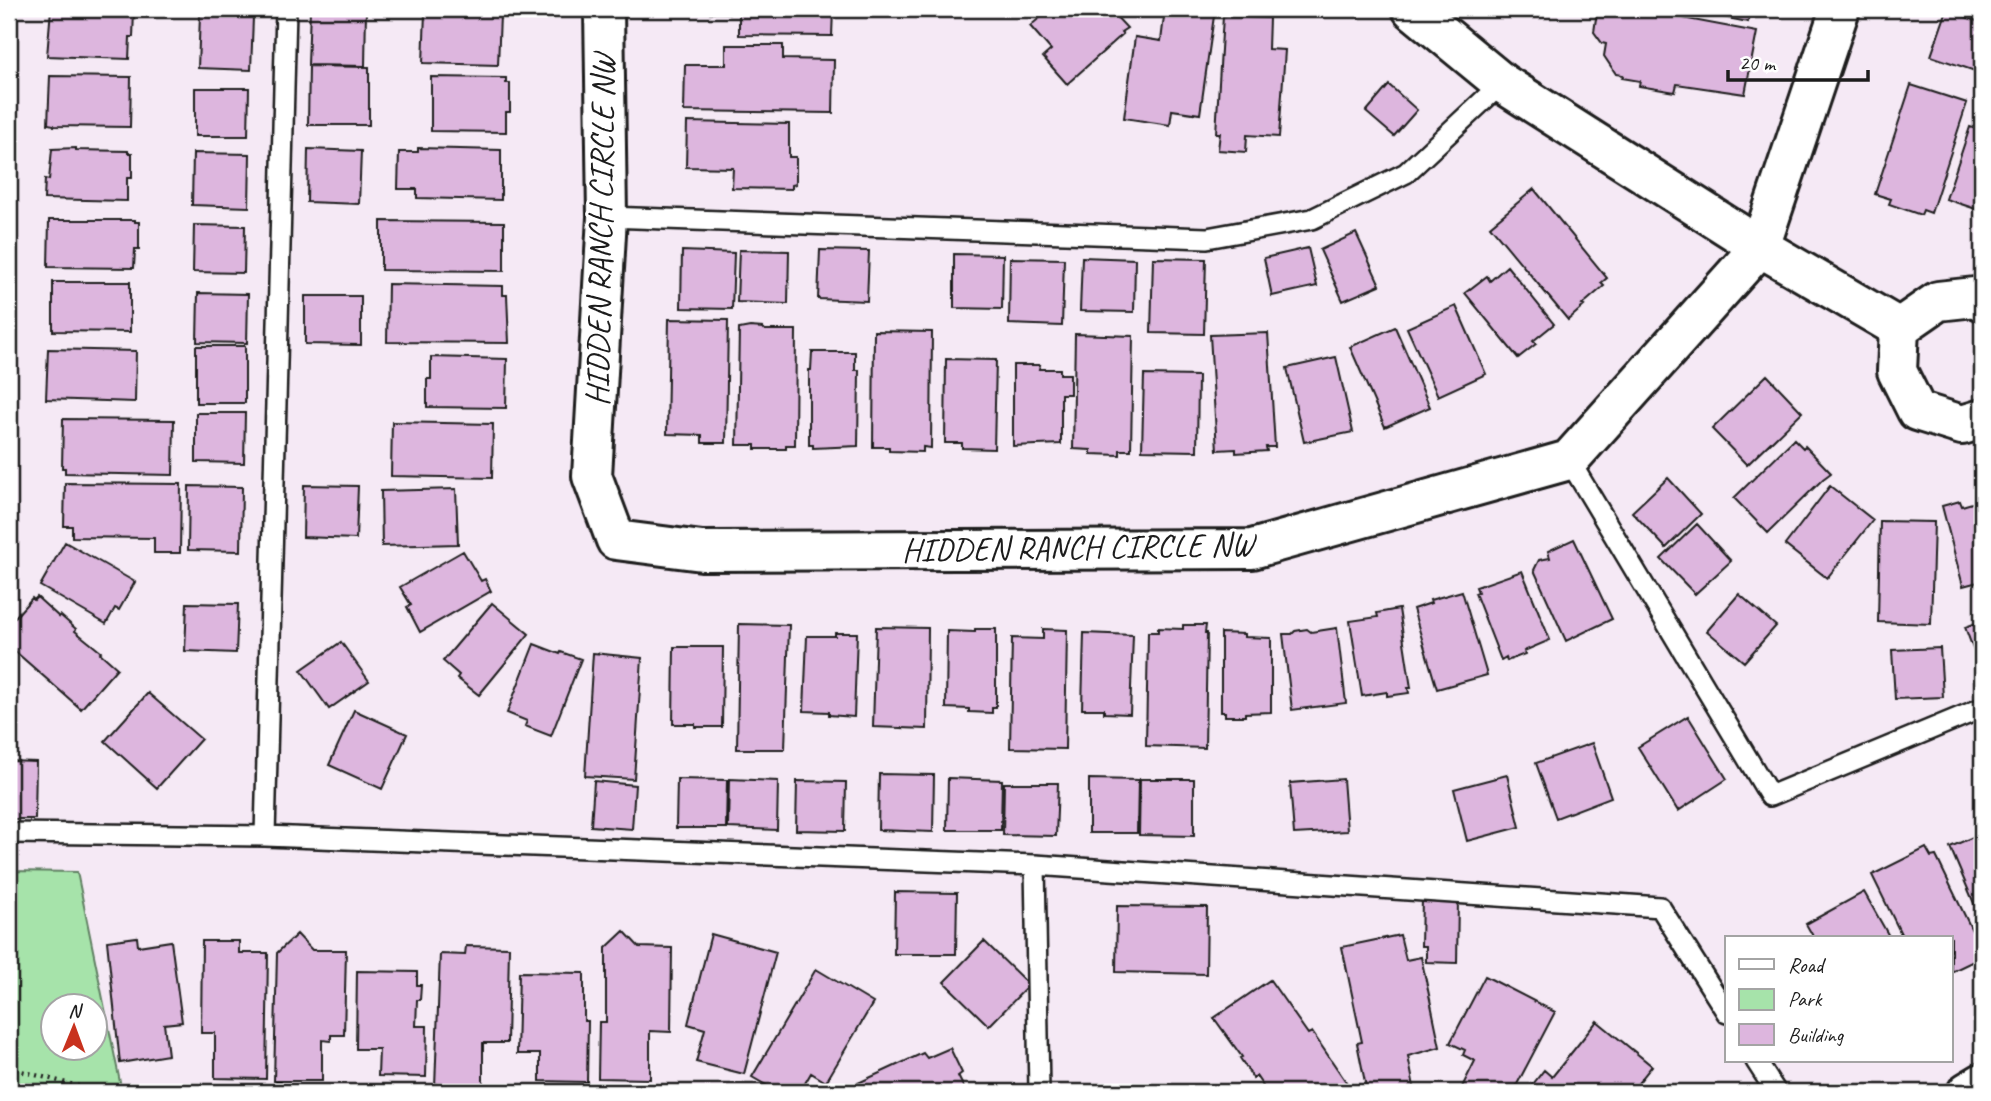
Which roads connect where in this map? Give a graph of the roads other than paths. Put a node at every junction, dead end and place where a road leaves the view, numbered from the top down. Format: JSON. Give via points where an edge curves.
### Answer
{"nodes":[{"id":1,"x":286,"y":9,"type":"edge"},
{"id":2,"x":604,"y":9,"type":"edge"},
{"id":3,"x":1412,"y":9,"type":"edge"},
{"id":4,"x":1840,"y":9,"type":"edge"},
{"id":5,"x":1502,"y":83,"type":"junction"},
{"id":6,"x":607,"y":217,"type":"junction"},
{"id":7,"x":1760,"y":247,"type":"junction"},
{"id":8,"x":1982,"y":300,"type":"edge"},
{"id":9,"x":1899,"y":328,"type":"junction"},
{"id":10,"x":1982,"y":419,"type":"edge"},
{"id":11,"x":1569,"y":460,"type":"junction"},
{"id":12,"x":1982,"y":708,"type":"edge"},
{"id":13,"x":9,"y":833,"type":"edge"},
{"id":14,"x":265,"y":836,"type":"junction"},
{"id":15,"x":1035,"y":865,"type":"junction"},
{"id":16,"x":1725,"y":1010,"type":"edge"},
{"id":17,"x":1757,"y":1062,"type":"edge"},
{"id":18,"x":1982,"y":1083,"type":"edge"},
{"id":19,"x":1040,"y":1092,"type":"edge"},
{"id":20,"x":1776,"y":1092,"type":"edge"},
{"id":21,"x":1967,"y":1092,"type":"edge"}],
"edges":[{"from":1,"to":14,"type":"lane"},
{"from":2,"to":6,"type":"street","name":"HIDDEN RANCH CIRCLE NW"},
{"from":3,"to":5,"type":"street"},
{"from":4,"to":7,"type":"street"},
{"from":5,"to":6,"type":"lane","via":[[1406,173],[1312,219],[1206,238]]},
{"from":5,"to":7,"type":"street"},
{"from":6,"to":11,"type":"street","name":"HIDDEN RANCH CIRCLE NW","via":[[592,477],[616,540],[702,551],[1252,549]]},
{"from":7,"to":9,"type":"street"},
{"from":7,"to":11,"type":"street"},
{"from":8,"to":9,"type":"street","via":[[1938,301]]},
{"from":9,"to":10,"type":"street","via":[[1897,371],[1917,411],[1962,425]]},
{"from":11,"to":12,"type":"lane","via":[[1770,796]]},
{"from":13,"to":14,"type":"lane"},
{"from":14,"to":15,"type":"lane"},
{"from":15,"to":16,"type":"lane","via":[[1660,907]]},
{"from":15,"to":19,"type":"lane"},
{"from":17,"to":20,"type":"lane"},
{"from":18,"to":21,"type":"street"}]}
